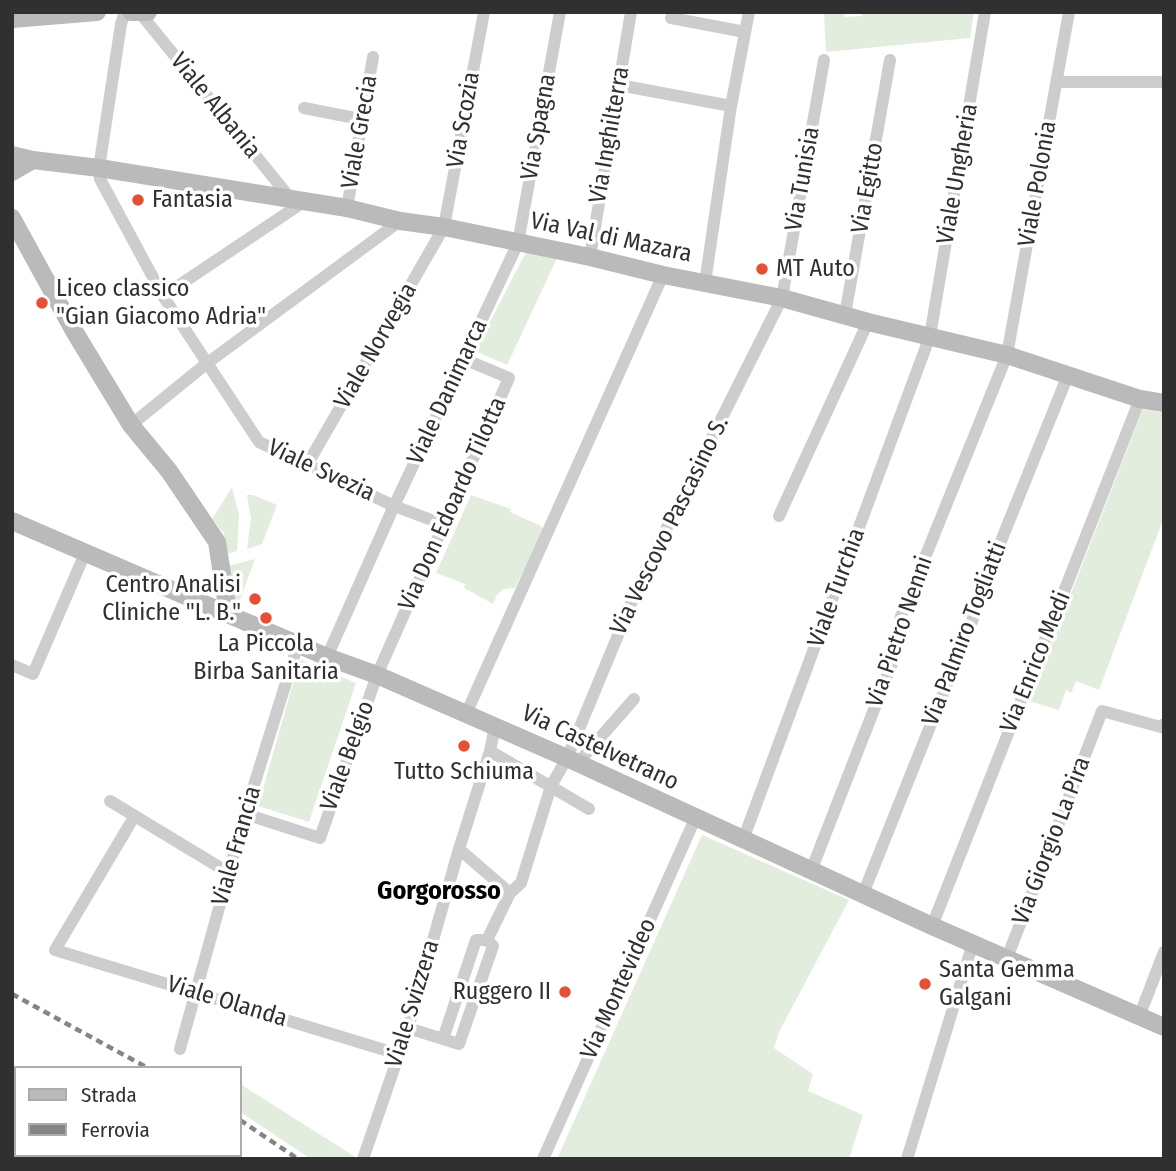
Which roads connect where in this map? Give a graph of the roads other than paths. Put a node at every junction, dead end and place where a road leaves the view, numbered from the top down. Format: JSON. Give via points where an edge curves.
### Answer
{"nodes":[{"id":1,"x":97,"y":12,"type":"edge"},
{"id":2,"x":125,"y":12,"type":"edge"},
{"id":3,"x":131,"y":12,"type":"edge"},
{"id":4,"x":148,"y":12,"type":"edge"},
{"id":5,"x":484,"y":12,"type":"edge"},
{"id":6,"x":560,"y":12,"type":"edge"},
{"id":7,"x":631,"y":12,"type":"edge"},
{"id":8,"x":749,"y":12,"type":"edge"},
{"id":9,"x":985,"y":12,"type":"edge"},
{"id":10,"x":1069,"y":12,"type":"edge"},
{"id":11,"x":140,"y":13,"type":"edge"},
{"id":12,"x":671,"y":18,"type":"dead end"},
{"id":13,"x":12,"y":19,"type":"edge"},
{"id":14,"x":745,"y":32,"type":"junction"},
{"id":15,"x":373,"y":57,"type":"dead end"},
{"id":16,"x":824,"y":60,"type":"dead end"},
{"id":17,"x":890,"y":60,"type":"dead end"},
{"id":18,"x":1057,"y":82,"type":"junction"},
{"id":19,"x":1164,"y":82,"type":"edge"},
{"id":20,"x":619,"y":85,"type":"junction"},
{"id":21,"x":731,"y":106,"type":"junction"},
{"id":22,"x":304,"y":108,"type":"dead end"},
{"id":23,"x":360,"y":119,"type":"junction"},
{"id":24,"x":12,"y":155,"type":"edge"},
{"id":25,"x":36,"y":161,"type":"junction"},
{"id":26,"x":99,"y":168,"type":"junction"},
{"id":27,"x":12,"y":172,"type":"edge"},
{"id":28,"x":298,"y":200,"type":"junction"},
{"id":29,"x":347,"y":208,"type":"junction"},
{"id":30,"x":12,"y":218,"type":"edge"},
{"id":31,"x":400,"y":221,"type":"junction"},
{"id":32,"x":444,"y":228,"type":"junction"},
{"id":33,"x":518,"y":243,"type":"junction"},
{"id":34,"x":590,"y":257,"type":"junction"},
{"id":35,"x":663,"y":275,"type":"junction"},
{"id":36,"x":705,"y":283,"type":"junction"},
{"id":37,"x":163,"y":296,"type":"junction"},
{"id":38,"x":782,"y":298,"type":"junction"},
{"id":39,"x":845,"y":316,"type":"junction"},
{"id":40,"x":868,"y":323,"type":"junction"},
{"id":41,"x":930,"y":336,"type":"junction"},
{"id":42,"x":1007,"y":355,"type":"junction"},
{"id":43,"x":464,"y":359,"type":"junction"},
{"id":44,"x":206,"y":364,"type":"junction"},
{"id":45,"x":1068,"y":375,"type":"junction"},
{"id":46,"x":1140,"y":399,"type":"junction"},
{"id":47,"x":1164,"y":402,"type":"edge"},
{"id":48,"x":131,"y":425,"type":"junction"},
{"id":49,"x":307,"y":465,"type":"junction"},
{"id":50,"x":394,"y":506,"type":"junction"},
{"id":51,"x":779,"y":516,"type":"dead end"},
{"id":52,"x":12,"y":521,"type":"edge"},
{"id":53,"x":445,"y":525,"type":"junction"},
{"id":54,"x":86,"y":551,"type":"junction"},
{"id":55,"x":228,"y":612,"type":"junction"},
{"id":56,"x":298,"y":644,"type":"junction"},
{"id":57,"x":327,"y":657,"type":"junction"},
{"id":58,"x":12,"y":665,"type":"edge"},
{"id":59,"x":377,"y":675,"type":"junction"},
{"id":60,"x":634,"y":699,"type":"dead end"},
{"id":61,"x":466,"y":714,"type":"junction"},
{"id":62,"x":1164,"y":724,"type":"edge"},
{"id":63,"x":495,"y":727,"type":"junction"},
{"id":64,"x":490,"y":751,"type":"junction"},
{"id":65,"x":572,"y":761,"type":"junction"},
{"id":66,"x":551,"y":786,"type":"junction"},
{"id":67,"x":110,"y":801,"type":"dead end"},
{"id":68,"x":589,"y":810,"type":"dead end"},
{"id":69,"x":244,"y":814,"type":"junction"},
{"id":70,"x":134,"y":817,"type":"junction"},
{"id":71,"x":695,"y":819,"type":"junction"},
{"id":72,"x":743,"y":840,"type":"junction"},
{"id":73,"x":459,"y":849,"type":"junction"},
{"id":74,"x":811,"y":871,"type":"junction"},
{"id":75,"x":229,"y":873,"type":"junction"},
{"id":76,"x":510,"y":893,"type":"junction"},
{"id":77,"x":863,"y":894,"type":"junction"},
{"id":78,"x":932,"y":926,"type":"junction"},
{"id":79,"x":973,"y":943,"type":"junction"},
{"id":80,"x":1164,"y":951,"type":"edge"},
{"id":81,"x":1007,"y":958,"type":"junction"},
{"id":82,"x":196,"y":993,"type":"junction"},
{"id":83,"x":1139,"y":1017,"type":"junction"},
{"id":84,"x":1164,"y":1027,"type":"edge"},
{"id":85,"x":408,"y":1028,"type":"junction"},
{"id":86,"x":180,"y":1049,"type":"dead end"},
{"id":87,"x":398,"y":1054,"type":"junction"},
{"id":88,"x":363,"y":1159,"type":"edge"},
{"id":89,"x":543,"y":1159,"type":"edge"},
{"id":90,"x":907,"y":1159,"type":"edge"}],
"edges":[{"from":1,"to":13,"type":"street"},
{"from":2,"to":26,"type":"street"},
{"from":3,"to":11,"type":"street"},
{"from":4,"to":11,"type":"street"},
{"from":5,"to":32,"type":"street","name":"Via Scozia"},
{"from":6,"to":33,"type":"street","name":"Via Spagna"},
{"from":7,"to":20,"type":"street","name":"Via Inghilterra"},
{"from":8,"to":14,"type":"street"},
{"from":9,"to":41,"type":"street","name":"Viale Ungheria"},
{"from":10,"to":18,"type":"street","name":"Viale Polonia"},
{"from":11,"to":28,"type":"street","name":"Viale Albania"},
{"from":12,"to":14,"type":"street"},
{"from":14,"to":21,"type":"street"},
{"from":15,"to":23,"type":"street","name":"Viale Grecia"},
{"from":16,"to":38,"type":"street","name":"Via Tunisia"},
{"from":17,"to":39,"type":"street","name":"Via Egitto"},
{"from":18,"to":19,"type":"street"},
{"from":18,"to":42,"type":"street","name":"Viale Polonia"},
{"from":20,"to":21,"type":"street"},
{"from":20,"to":34,"type":"street","name":"Via Inghilterra"},
{"from":21,"to":36,"type":"street"},
{"from":22,"to":23,"type":"street"},
{"from":23,"to":29,"type":"street","name":"Viale Grecia"},
{"from":24,"to":25,"type":"street","name":"Via Val di Mazara"},
{"from":25,"to":26,"type":"street","name":"Via Val di Mazara"},
{"from":25,"to":27,"type":"street"},
{"from":26,"to":28,"type":"street","name":"Via Val di Mazara"},
{"from":26,"to":37,"type":"street","name":"Viale Svezia","via":[[100,179]]},
{"from":28,"to":29,"type":"street","name":"Via Val di Mazara"},
{"from":28,"to":37,"type":"street"},
{"from":29,"to":31,"type":"street","name":"Via Val di Mazara"},
{"from":30,"to":48,"type":"street"},
{"from":31,"to":32,"type":"street","name":"Via Val di Mazara"},
{"from":31,"to":44,"type":"street"},
{"from":32,"to":33,"type":"street","name":"Via Val di Mazara"},
{"from":32,"to":49,"type":"street","name":"Viale Norvegia"},
{"from":33,"to":34,"type":"street","name":"Via Val di Mazara"},
{"from":33,"to":43,"type":"street","name":"Viale Danimarca"},
{"from":34,"to":35,"type":"street","name":"Via Val di Mazara"},
{"from":35,"to":36,"type":"street","name":"Via Val di Mazara"},
{"from":35,"to":61,"type":"street"},
{"from":36,"to":38,"type":"street","name":"Via Val di Mazara"},
{"from":37,"to":44,"type":"street","name":"Viale Svezia"},
{"from":38,"to":39,"type":"street","name":"Via Val di Mazara"},
{"from":38,"to":65,"type":"street","name":"Via Vescovo Pascasino S.","via":[[643,575]]},
{"from":39,"to":40,"type":"street","name":"Via Val di Mazara"},
{"from":40,"to":41,"type":"street","name":"Via Val di Mazara"},
{"from":40,"to":51,"type":"street"},
{"from":41,"to":42,"type":"street","name":"Via Val di Mazara"},
{"from":41,"to":72,"type":"street","name":"Viale Turchia"},
{"from":42,"to":45,"type":"street","name":"Via Val di Mazara"},
{"from":42,"to":74,"type":"street","name":"Via Pietro Nenni","via":[[900,620],[898,648]]},
{"from":43,"to":50,"type":"street","name":"Viale Danimarca"},
{"from":43,"to":53,"type":"street","name":"Via Don Edoardo Tilotta","via":[[509,378]]},
{"from":44,"to":48,"type":"street"},
{"from":44,"to":49,"type":"street","name":"Viale Svezia","via":[[259,442]]},
{"from":45,"to":46,"type":"street","name":"Via Val di Mazara"},
{"from":45,"to":77,"type":"street","name":"Via Palmiro Togliatti"},
{"from":46,"to":47,"type":"street","name":"Via Val di Mazara"},
{"from":46,"to":78,"type":"street","name":"Via Enrico Medi"},
{"from":48,"to":55,"type":"street","via":[[217,542]]},
{"from":49,"to":50,"type":"street","name":"Viale Svezia"},
{"from":50,"to":53,"type":"street","name":"Viale Svezia"},
{"from":50,"to":57,"type":"street","name":"Viale Danimarca"},
{"from":52,"to":54,"type":"street","name":"Via Castelvetrano"},
{"from":53,"to":59,"type":"street","name":"Via Don Edoardo Tilotta"},
{"from":54,"to":55,"type":"street","name":"Via Castelvetrano"},
{"from":54,"to":58,"type":"street","via":[[33,674]]},
{"from":55,"to":56,"type":"street","name":"Via Castelvetrano"},
{"from":56,"to":57,"type":"street","name":"Via Castelvetrano"},
{"from":56,"to":69,"type":"street","name":"Viale Francia"},
{"from":57,"to":59,"type":"street","name":"Via Castelvetrano"},
{"from":59,"to":61,"type":"street","name":"Via Castelvetrano"},
{"from":59,"to":69,"type":"street","name":"Viale Belgio","via":[[320,838]]},
{"from":60,"to":65,"type":"street"},
{"from":61,"to":63,"type":"street","name":"Via Castelvetrano"},
{"from":62,"to":81,"type":"street","name":"Via Giorgio La Pira","via":[[1161,727],[1102,711]]},
{"from":63,"to":64,"type":"street","name":"Viale Svizzera"},
{"from":63,"to":65,"type":"street","name":"Via Castelvetrano"},
{"from":64,"to":66,"type":"street"},
{"from":64,"to":73,"type":"street","name":"Viale Svizzera"},
{"from":65,"to":66,"type":"street"},
{"from":65,"to":71,"type":"street","name":"Via Castelvetrano"},
{"from":66,"to":68,"type":"street"},
{"from":66,"to":76,"type":"street","via":[[521,883]]},
{"from":67,"to":70,"type":"street"},
{"from":69,"to":75,"type":"street","name":"Viale Francia"},
{"from":70,"to":75,"type":"street"},
{"from":70,"to":82,"type":"street","name":"Viale Olanda","via":[[55,950]]},
{"from":71,"to":72,"type":"street","name":"Via Castelvetrano"},
{"from":71,"to":89,"type":"street","name":"Via Montevideo"},
{"from":72,"to":74,"type":"street","name":"Via Castelvetrano"},
{"from":73,"to":76,"type":"street"},
{"from":73,"to":85,"type":"street","name":"Viale Svizzera"},
{"from":74,"to":77,"type":"street","name":"Via Castelvetrano"},
{"from":75,"to":82,"type":"street","name":"Viale Francia"},
{"from":76,"to":85,"type":"street","via":[[487,940],[476,940],[443,1039]]},
{"from":77,"to":78,"type":"street","name":"Via Castelvetrano"},
{"from":78,"to":79,"type":"street","name":"Via Castelvetrano"},
{"from":79,"to":81,"type":"street","name":"Via Castelvetrano"},
{"from":79,"to":90,"type":"street"},
{"from":80,"to":83,"type":"street"},
{"from":81,"to":83,"type":"street","name":"Via Castelvetrano"},
{"from":82,"to":86,"type":"street","name":"Viale Francia"},
{"from":82,"to":87,"type":"street","name":"Viale Olanda"},
{"from":83,"to":84,"type":"street","name":"Via Castelvetrano"},
{"from":85,"to":87,"type":"street","name":"Viale Svizzera"},
{"from":87,"to":88,"type":"street","name":"Viale Svizzera"}]}
